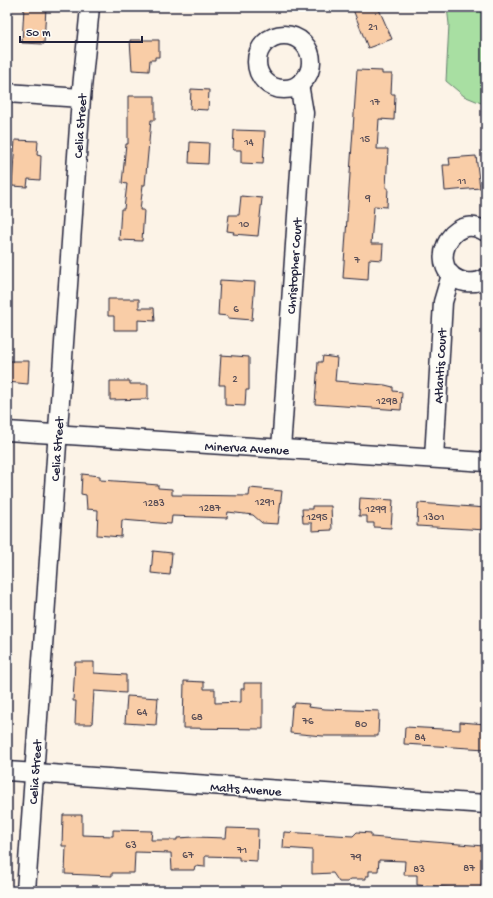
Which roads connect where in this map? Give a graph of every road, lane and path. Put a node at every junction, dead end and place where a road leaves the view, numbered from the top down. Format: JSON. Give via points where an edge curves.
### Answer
{"nodes":[{"id":1,"x":90,"y":7,"type":"edge"},
{"id":2,"x":299,"y":84,"type":"dead end"},
{"id":3,"x":7,"y":93,"type":"edge"},
{"id":4,"x":81,"y":98,"type":"junction"},
{"id":5,"x":486,"y":232,"type":"edge"},
{"id":6,"x":451,"y":275,"type":"junction"},
{"id":7,"x":486,"y":278,"type":"edge"},
{"id":8,"x":7,"y":431,"type":"edge"},
{"id":9,"x":57,"y":435,"type":"junction"},
{"id":10,"x":281,"y":449,"type":"junction"},
{"id":11,"x":434,"y":458,"type":"junction"},
{"id":12,"x":486,"y":462,"type":"edge"},
{"id":13,"x":7,"y":771,"type":"edge"},
{"id":14,"x":34,"y":773,"type":"junction"},
{"id":15,"x":486,"y":804,"type":"edge"},
{"id":16,"x":26,"y":891,"type":"edge"}],
"edges":[{"from":1,"to":4,"type":"street","name":"Celia Street"},
{"from":2,"to":10,"type":"street","name":"Christopher Court","via":[[304,114]]},
{"from":3,"to":4,"type":"street"},
{"from":4,"to":9,"type":"street","name":"Celia Street"},
{"from":5,"to":6,"type":"street","via":[[471,227],[460,229],[452,235],[445,244],[443,255]]},
{"from":6,"to":7,"type":"street","via":[[460,281],[471,283]]},
{"from":6,"to":11,"type":"street","name":"Atlantis Court","via":[[443,302]]},
{"from":8,"to":9,"type":"street","name":"Minerva Avenue"},
{"from":9,"to":10,"type":"street","name":"Minerva Avenue"},
{"from":9,"to":14,"type":"street","name":"Celia Street"},
{"from":10,"to":11,"type":"street","name":"Minerva Avenue"},
{"from":11,"to":12,"type":"street","name":"Minerva Avenue"},
{"from":13,"to":14,"type":"street","name":"Malts Avenue"},
{"from":14,"to":15,"type":"street","name":"Malts Avenue"},
{"from":14,"to":16,"type":"street","name":"Celia Street"}]}
